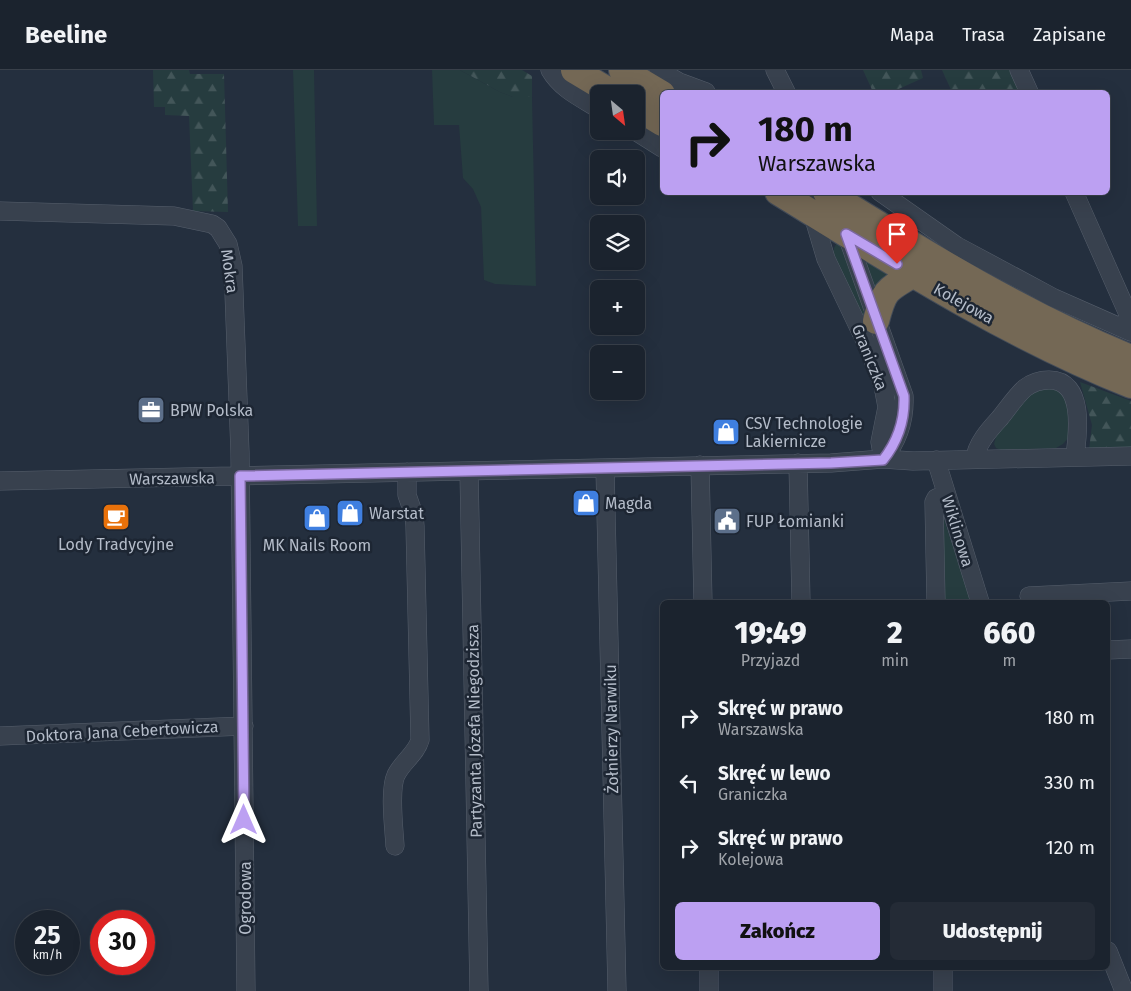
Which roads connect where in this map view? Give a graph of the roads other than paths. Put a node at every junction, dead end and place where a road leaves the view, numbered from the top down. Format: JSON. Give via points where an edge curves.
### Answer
{"nodes":[{"id":1,"x":550,"y":70,"type":"edge"},
{"id":2,"x":574,"y":70,"type":"edge"},
{"id":3,"x":622,"y":70,"type":"edge"},
{"id":4,"x":659,"y":70,"type":"edge"},
{"id":5,"x":771,"y":70,"type":"edge"},
{"id":6,"x":775,"y":70,"type":"edge"},
{"id":7,"x":1020,"y":70,"type":"edge"},
{"id":8,"x":599,"y":85,"type":"edge"},
{"id":9,"x":701,"y":90,"type":"edge"},
{"id":10,"x":776,"y":90,"type":"edge"},
{"id":11,"x":785,"y":90,"type":"edge"},
{"id":12,"x":1029,"y":90,"type":"edge"},
{"id":13,"x":660,"y":93,"type":"edge"},
{"id":14,"x":590,"y":104,"type":"edge"},
{"id":15,"x":645,"y":122,"type":"edge"},
{"id":16,"x":660,"y":145,"type":"edge"},
{"id":17,"x":800,"y":195,"type":"edge"},
{"id":18,"x":884,"y":195,"type":"edge"},
{"id":19,"x":1075,"y":195,"type":"edge"},
{"id":20,"x":822,"y":198,"type":"edge"},
{"id":21,"x":0,"y":211,"type":"edge"},
{"id":22,"x":846,"y":234,"type":"junction"},
{"id":23,"x":914,"y":274,"type":"junction"},
{"id":24,"x":876,"y":321,"type":"junction"},
{"id":25,"x":1128,"y":330,"type":"edge"},
{"id":26,"x":1131,"y":358,"type":"edge"},
{"id":27,"x":1131,"y":385,"type":"edge"},
{"id":28,"x":1075,"y":456,"type":"junction"},
{"id":29,"x":1131,"y":456,"type":"edge"},
{"id":30,"x":976,"y":459,"type":"junction"},
{"id":31,"x":883,"y":460,"type":"junction"},
{"id":32,"x":936,"y":460,"type":"junction"},
{"id":33,"x":798,"y":463,"type":"junction"},
{"id":34,"x":700,"y":465,"type":"junction"},
{"id":35,"x":605,"y":468,"type":"junction"},
{"id":36,"x":469,"y":471,"type":"junction"},
{"id":37,"x":408,"y":472,"type":"junction"},
{"id":38,"x":240,"y":476,"type":"junction"},
{"id":39,"x":0,"y":481,"type":"edge"},
{"id":40,"x":946,"y":494,"type":"junction"},
{"id":41,"x":1131,"y":591,"type":"edge"},
{"id":42,"x":1029,"y":596,"type":"dead end"},
{"id":43,"x":702,"y":600,"type":"edge"},
{"id":44,"x":801,"y":600,"type":"edge"},
{"id":45,"x":936,"y":600,"type":"edge"},
{"id":46,"x":979,"y":600,"type":"edge"},
{"id":47,"x":1110,"y":650,"type":"edge"},
{"id":48,"x":1130,"y":650,"type":"edge"},
{"id":49,"x":244,"y":726,"type":"junction"},
{"id":50,"x":0,"y":736,"type":"edge"},
{"id":51,"x":394,"y":846,"type":"dead end"},
{"id":52,"x":1110,"y":956,"type":"edge"},
{"id":53,"x":709,"y":970,"type":"edge"},
{"id":54,"x":943,"y":970,"type":"edge"},
{"id":55,"x":246,"y":991,"type":"edge"},
{"id":56,"x":479,"y":991,"type":"edge"},
{"id":57,"x":617,"y":991,"type":"edge"},
{"id":58,"x":710,"y":991,"type":"edge"},
{"id":59,"x":943,"y":991,"type":"edge"},
{"id":60,"x":1124,"y":991,"type":"edge"}],
"edges":[{"from":1,"to":14,"type":"street","via":[[568,91]]},
{"from":2,"to":8,"type":"highway"},
{"from":3,"to":13,"type":"highway"},
{"from":4,"to":9,"type":"street"},
{"from":5,"to":10,"type":"street"},
{"from":6,"to":11,"type":"street"},
{"from":7,"to":12,"type":"street"},
{"from":15,"to":16,"type":"street"},
{"from":17,"to":20,"type":"highway","name":"Kolejowa"},
{"from":18,"to":25,"type":"street","via":[[957,246],[1054,298]]},
{"from":19,"to":25,"type":"street","via":[[1128,314]]},
{"from":20,"to":22,"type":"highway","name":"Kolejowa"},
{"from":20,"to":26,"type":"highway","name":"Kolejowa","via":[[1008,301]]},
{"from":20,"to":31,"type":"street","name":"Graniczka","via":[[826,259],[883,386],[887,407],[880,442]]},
{"from":21,"to":38,"type":"street","name":"Mokra","via":[[174,216],[218,228],[228,244],[233,266]]},
{"from":22,"to":23,"type":"highway","name":"Kolejowa"},
{"from":22,"to":24,"type":"street","name":"Graniczka"},
{"from":23,"to":24,"type":"highway","via":[[890,288],[882,297]]},
{"from":23,"to":27,"type":"highway","name":"Kolejowa","via":[[1054,351]]},
{"from":24,"to":31,"type":"street","name":"Graniczka","via":[[904,396],[905,412],[902,427]]},
{"from":28,"to":29,"type":"street"},
{"from":28,"to":30,"type":"street"},
{"from":28,"to":30,"type":"street","via":[[1078,417],[1074,399],[1068,387],[1055,380],[1040,380],[1025,389],[992,427],[976,450]]},
{"from":30,"to":32,"type":"street"},
{"from":31,"to":32,"type":"street"},
{"from":31,"to":33,"type":"street","name":"Warszawska"},
{"from":32,"to":40,"type":"street","name":"Wiklinowa"},
{"from":33,"to":34,"type":"street","name":"Warszawska"},
{"from":33,"to":44,"type":"street"},
{"from":34,"to":35,"type":"street","name":"Warszawska"},
{"from":34,"to":43,"type":"street"},
{"from":35,"to":36,"type":"street","name":"Warszawska"},
{"from":35,"to":57,"type":"street","name":"Żołnierzy Narwiku"},
{"from":36,"to":37,"type":"street","name":"Warszawska"},
{"from":36,"to":56,"type":"street","name":"Partyzanta Józefa Niegodzisza"},
{"from":37,"to":38,"type":"street","name":"Warszawska"},
{"from":37,"to":51,"type":"street","via":[[407,495],[415,526],[420,740],[418,749],[399,769],[393,784]]},
{"from":38,"to":39,"type":"street","name":"Warszawska"},
{"from":38,"to":49,"type":"street","name":"Ogrodowa"},
{"from":40,"to":45,"type":"street","via":[[934,502]]},
{"from":40,"to":46,"type":"street","name":"Wiklinowa"},
{"from":41,"to":42,"type":"street"},
{"from":47,"to":48,"type":"street"},
{"from":49,"to":50,"type":"street","name":"Doktora Jana Cebertowicza"},
{"from":49,"to":55,"type":"street","name":"Ogrodowa"},
{"from":52,"to":60,"type":"street"},
{"from":53,"to":58,"type":"street"},
{"from":54,"to":59,"type":"street"}]}
